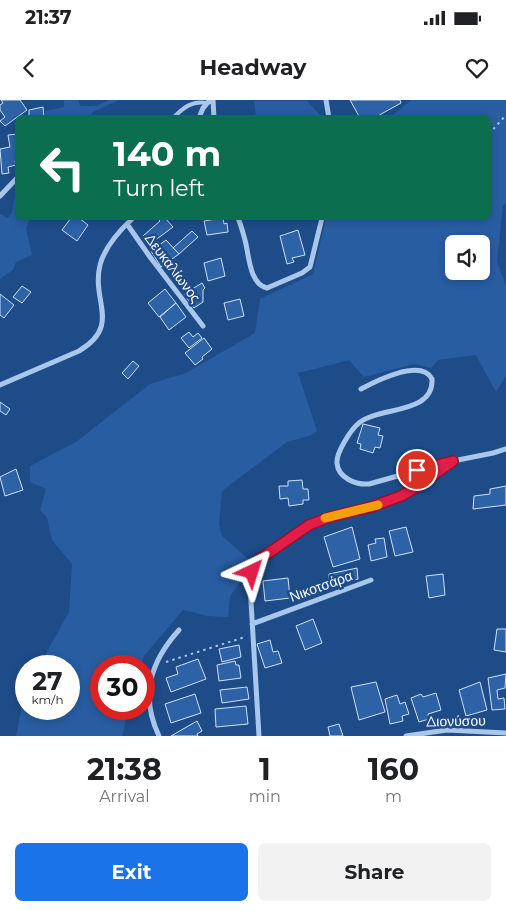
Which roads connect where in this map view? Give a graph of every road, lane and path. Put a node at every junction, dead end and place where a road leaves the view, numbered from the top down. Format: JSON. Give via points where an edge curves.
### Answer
{"nodes":[{"id":1,"x":326,"y":100,"type":"edge"},
{"id":2,"x":210,"y":101,"type":"edge"},
{"id":3,"x":177,"y":115,"type":"edge"},
{"id":4,"x":201,"y":115,"type":"edge"},
{"id":5,"x":213,"y":115,"type":"edge"},
{"id":6,"x":329,"y":115,"type":"edge"},
{"id":7,"x":506,"y":115,"type":"edge"},
{"id":8,"x":491,"y":132,"type":"edge"},
{"id":9,"x":15,"y":180,"type":"edge"},
{"id":10,"x":0,"y":196,"type":"edge"},
{"id":11,"x":131,"y":220,"type":"edge"},
{"id":12,"x":239,"y":220,"type":"edge"},
{"id":13,"x":322,"y":220,"type":"edge"},
{"id":14,"x":127,"y":224,"type":"junction"},
{"id":15,"x":203,"y":326,"type":"dead end"},
{"id":16,"x":0,"y":386,"type":"edge"},
{"id":17,"x":361,"y":389,"type":"dead end"},
{"id":18,"x":506,"y":449,"type":"edge"},
{"id":19,"x":453,"y":461,"type":"junction"},
{"id":20,"x":371,"y":580,"type":"dead end"},
{"id":21,"x":252,"y":624,"type":"junction"},
{"id":22,"x":179,"y":630,"type":"dead end"},
{"id":23,"x":252,"y":635,"type":"junction"},
{"id":24,"x":156,"y":665,"type":"junction"},
{"id":25,"x":506,"y":733,"type":"edge"},
{"id":26,"x":159,"y":736,"type":"edge"},
{"id":27,"x":259,"y":736,"type":"edge"},
{"id":28,"x":406,"y":736,"type":"edge"}],
"edges":[{"from":1,"to":6,"type":"street"},
{"from":2,"to":3,"type":"lane","via":[[192,102]]},
{"from":2,"to":4,"type":"street"},
{"from":2,"to":5,"type":"street"},
{"from":7,"to":8,"type":"path"},
{"from":9,"to":10,"type":"street"},
{"from":11,"to":14,"type":"street"},
{"from":12,"to":13,"type":"street","via":[[251,270],[265,288],[310,267]]},
{"from":14,"to":15,"type":"street","name":"Δευκαλίωνος"},
{"from":14,"to":16,"type":"street","via":[[108,247],[100,263],[98,284],[102,323],[98,335],[79,351]]},
{"from":17,"to":19,"type":"street","via":[[414,370],[426,372],[432,381],[422,401],[365,418],[353,428],[336,462],[348,479],[369,484]]},
{"from":18,"to":19,"type":"street"},
{"from":19,"to":21,"type":"street","via":[[401,496],[309,525],[260,559],[250,578]]},
{"from":20,"to":21,"type":"street","name":"Νικοτσάρα"},
{"from":21,"to":23,"type":"street"},
{"from":22,"to":24,"type":"street"},
{"from":23,"to":24,"type":"path"},
{"from":23,"to":27,"type":"street"},
{"from":24,"to":26,"type":"street","via":[[150,685],[149,707]]},
{"from":25,"to":28,"type":"street","name":"Διονύσου","via":[[446,730]]}]}
